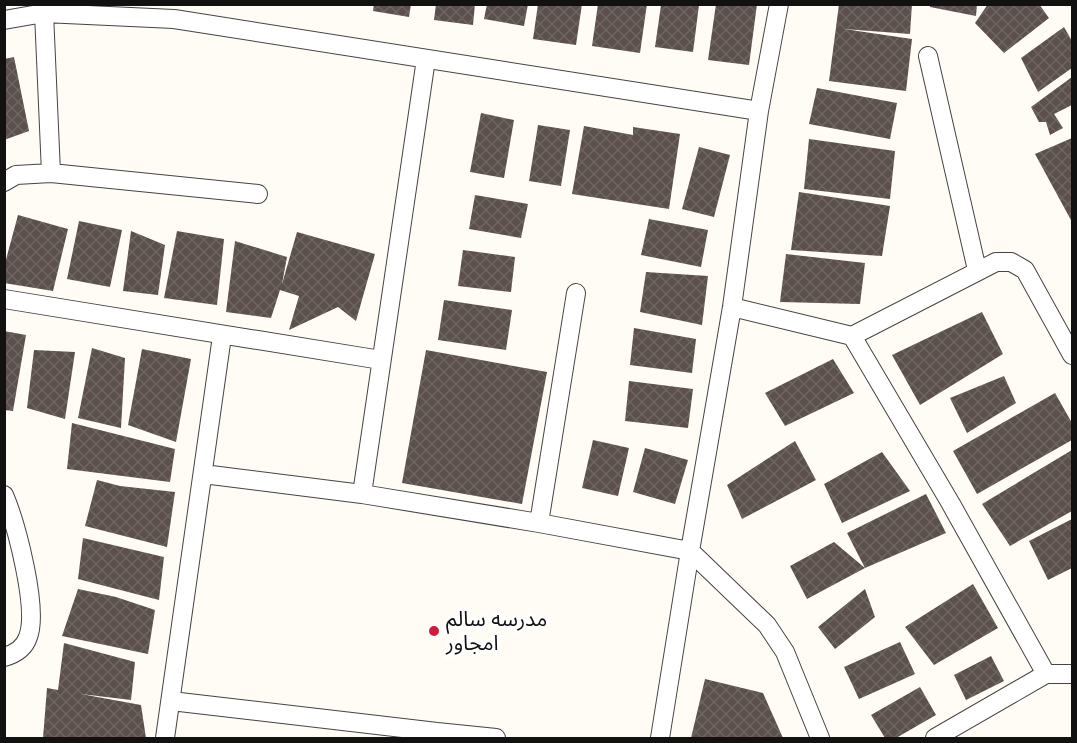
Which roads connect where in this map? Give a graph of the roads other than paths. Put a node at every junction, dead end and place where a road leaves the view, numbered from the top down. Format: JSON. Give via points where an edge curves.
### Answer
{"nodes":[{"id":1,"x":779,"y":4,"type":"edge"},
{"id":2,"x":175,"y":12,"type":"edge"},
{"id":3,"x":44,"y":13,"type":"junction"},
{"id":4,"x":4,"y":20,"type":"edge"},
{"id":5,"x":928,"y":56,"type":"dead end"},
{"id":6,"x":426,"y":59,"type":"junction"},
{"id":7,"x":759,"y":111,"type":"junction"},
{"id":8,"x":51,"y":173,"type":"junction"},
{"id":9,"x":4,"y":182,"type":"edge"},
{"id":10,"x":258,"y":194,"type":"dead end"},
{"id":11,"x":977,"y":270,"type":"junction"},
{"id":12,"x":576,"y":293,"type":"dead end"},
{"id":13,"x":4,"y":299,"type":"edge"},
{"id":14,"x":732,"y":307,"type":"junction"},
{"id":15,"x":222,"y":336,"type":"junction"},
{"id":16,"x":852,"y":336,"type":"junction"},
{"id":17,"x":1072,"y":355,"type":"edge"},
{"id":18,"x":381,"y":360,"type":"junction"},
{"id":19,"x":203,"y":474,"type":"junction"},
{"id":20,"x":362,"y":494,"type":"junction"},
{"id":21,"x":4,"y":495,"type":"edge"},
{"id":22,"x":539,"y":523,"type":"junction"},
{"id":23,"x":690,"y":551,"type":"junction"},
{"id":24,"x":4,"y":657,"type":"edge"},
{"id":25,"x":1046,"y":674,"type":"junction"},
{"id":26,"x":1072,"y":674,"type":"edge"},
{"id":27,"x":171,"y":701,"type":"junction"},
{"id":28,"x":436,"y":735,"type":"edge"},
{"id":29,"x":165,"y":738,"type":"edge"},
{"id":30,"x":496,"y":738,"type":"edge"},
{"id":31,"x":660,"y":738,"type":"edge"},
{"id":32,"x":820,"y":738,"type":"edge"},
{"id":33,"x":935,"y":738,"type":"edge"}],
"edges":[{"from":1,"to":7,"type":"street"},
{"from":2,"to":3,"type":"street"},
{"from":2,"to":6,"type":"street"},
{"from":3,"to":4,"type":"street"},
{"from":3,"to":8,"type":"street"},
{"from":5,"to":11,"type":"street"},
{"from":6,"to":7,"type":"street"},
{"from":6,"to":18,"type":"street"},
{"from":7,"to":14,"type":"street"},
{"from":8,"to":9,"type":"street","via":[[16,175]]},
{"from":8,"to":10,"type":"street"},
{"from":11,"to":16,"type":"street"},
{"from":11,"to":17,"type":"street","via":[[996,262],[1011,262],[1025,270]]},
{"from":12,"to":22,"type":"street"},
{"from":13,"to":15,"type":"street"},
{"from":14,"to":16,"type":"street"},
{"from":14,"to":23,"type":"street"},
{"from":15,"to":18,"type":"street"},
{"from":15,"to":19,"type":"street"},
{"from":16,"to":25,"type":"street"},
{"from":18,"to":20,"type":"street"},
{"from":19,"to":20,"type":"street"},
{"from":19,"to":27,"type":"street"},
{"from":20,"to":22,"type":"street"},
{"from":21,"to":24,"type":"street","via":[[24,568],[32,618],[25,645]]},
{"from":22,"to":23,"type":"street"},
{"from":23,"to":31,"type":"street"},
{"from":23,"to":32,"type":"street","via":[[767,625],[785,652]]},
{"from":25,"to":26,"type":"street"},
{"from":25,"to":33,"type":"street"},
{"from":27,"to":28,"type":"street"},
{"from":27,"to":29,"type":"street"},
{"from":28,"to":30,"type":"street"}]}
